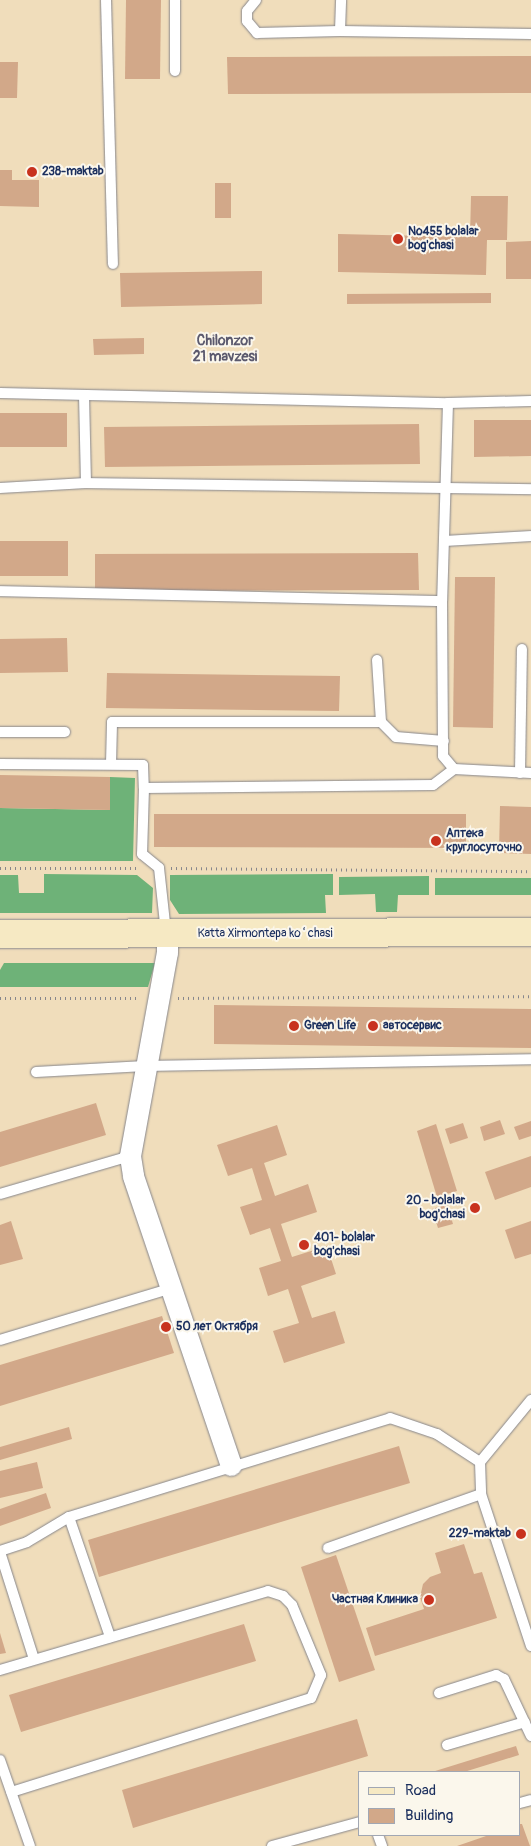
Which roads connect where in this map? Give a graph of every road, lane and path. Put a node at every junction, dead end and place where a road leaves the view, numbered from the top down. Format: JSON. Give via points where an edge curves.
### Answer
{"nodes":[{"id":1,"x":106,"y":0,"type":"edge"},
{"id":2,"x":175,"y":0,"type":"edge"},
{"id":3,"x":256,"y":0,"type":"edge"},
{"id":4,"x":341,"y":0,"type":"edge"},
{"id":5,"x":340,"y":31,"type":"junction"},
{"id":6,"x":531,"y":34,"type":"edge"},
{"id":7,"x":174,"y":71,"type":"dead end"},
{"id":8,"x":113,"y":264,"type":"dead end"},
{"id":9,"x":0,"y":393,"type":"edge"},
{"id":10,"x":84,"y":396,"type":"junction"},
{"id":11,"x":531,"y":401,"type":"edge"},
{"id":12,"x":448,"y":403,"type":"junction"},
{"id":13,"x":86,"y":483,"type":"junction"},
{"id":14,"x":0,"y":488,"type":"edge"},
{"id":15,"x":446,"y":489,"type":"junction"},
{"id":16,"x":531,"y":489,"type":"edge"},
{"id":17,"x":531,"y":536,"type":"edge"},
{"id":18,"x":445,"y":540,"type":"junction"},
{"id":19,"x":0,"y":591,"type":"edge"},
{"id":20,"x":442,"y":601,"type":"junction"},
{"id":21,"x":522,"y":649,"type":"dead end"},
{"id":22,"x":377,"y":660,"type":"dead end"},
{"id":23,"x":381,"y":722,"type":"junction"},
{"id":24,"x":0,"y":732,"type":"edge"},
{"id":25,"x":65,"y":732,"type":"dead end"},
{"id":26,"x":444,"y":741,"type":"junction"},
{"id":27,"x":0,"y":764,"type":"edge"},
{"id":28,"x":111,"y":764,"type":"junction"},
{"id":29,"x":454,"y":769,"type":"junction"},
{"id":30,"x":520,"y":773,"type":"junction"},
{"id":31,"x":531,"y":773,"type":"edge"},
{"id":32,"x":144,"y":788,"type":"junction"},
{"id":33,"x":0,"y":868,"type":"edge"},
{"id":34,"x":159,"y":868,"type":"junction"},
{"id":35,"x":531,"y":871,"type":"edge"},
{"id":36,"x":531,"y":932,"type":"edge"},
{"id":37,"x":0,"y":934,"type":"edge"},
{"id":38,"x":167,"y":943,"type":"junction"},
{"id":39,"x":0,"y":950,"type":"edge"},
{"id":40,"x":531,"y":952,"type":"edge"},
{"id":41,"x":531,"y":996,"type":"edge"},
{"id":42,"x":0,"y":998,"type":"edge"},
{"id":43,"x":158,"y":998,"type":"junction"},
{"id":44,"x":531,"y":1059,"type":"edge"},
{"id":45,"x":145,"y":1066,"type":"junction"},
{"id":46,"x":36,"y":1072,"type":"dead end"},
{"id":47,"x":130,"y":1156,"type":"junction"},
{"id":48,"x":0,"y":1194,"type":"edge"},
{"id":49,"x":172,"y":1288,"type":"junction"},
{"id":50,"x":0,"y":1340,"type":"edge"},
{"id":51,"x":531,"y":1400,"type":"edge"},
{"id":52,"x":480,"y":1462,"type":"junction"},
{"id":53,"x":231,"y":1465,"type":"junction"},
{"id":54,"x":482,"y":1494,"type":"junction"},
{"id":55,"x":69,"y":1517,"type":"junction"},
{"id":56,"x":328,"y":1548,"type":"dead end"},
{"id":57,"x":0,"y":1552,"type":"edge"},
{"id":58,"x":110,"y":1637,"type":"junction"},
{"id":59,"x":531,"y":1646,"type":"edge"},
{"id":60,"x":34,"y":1659,"type":"junction"},
{"id":61,"x":0,"y":1670,"type":"edge"},
{"id":62,"x":439,"y":1693,"type":"dead end"},
{"id":63,"x":525,"y":1722,"type":"junction"},
{"id":64,"x":531,"y":1736,"type":"edge"},
{"id":65,"x":447,"y":1745,"type":"dead end"},
{"id":66,"x":0,"y":1760,"type":"edge"},
{"id":67,"x":11,"y":1792,"type":"junction"},
{"id":68,"x":358,"y":1823,"type":"edge"},
{"id":69,"x":30,"y":1846,"type":"edge"},
{"id":70,"x":272,"y":1846,"type":"edge"}],
"edges":[{"from":1,"to":8,"type":"lane"},
{"from":2,"to":7,"type":"lane"},
{"from":3,"to":5,"type":"lane","via":[[247,11],[246,22],[257,33]]},
{"from":4,"to":5,"type":"lane"},
{"from":5,"to":6,"type":"lane"},
{"from":9,"to":10,"type":"lane"},
{"from":10,"to":12,"type":"lane"},
{"from":10,"to":13,"type":"lane"},
{"from":11,"to":12,"type":"lane"},
{"from":12,"to":15,"type":"lane"},
{"from":13,"to":14,"type":"lane"},
{"from":13,"to":15,"type":"lane"},
{"from":15,"to":16,"type":"lane"},
{"from":15,"to":18,"type":"lane"},
{"from":17,"to":18,"type":"lane"},
{"from":18,"to":20,"type":"lane"},
{"from":19,"to":20,"type":"lane"},
{"from":20,"to":26,"type":"lane"},
{"from":21,"to":30,"type":"lane"},
{"from":22,"to":23,"type":"lane"},
{"from":23,"to":26,"type":"lane","via":[[396,737]]},
{"from":23,"to":28,"type":"lane","via":[[112,722]]},
{"from":24,"to":25,"type":"lane"},
{"from":26,"to":29,"type":"lane","via":[[443,756]]},
{"from":27,"to":28,"type":"lane"},
{"from":28,"to":32,"type":"lane","via":[[143,765]]},
{"from":29,"to":30,"type":"lane"},
{"from":29,"to":32,"type":"lane","via":[[433,785]]},
{"from":30,"to":31,"type":"lane"},
{"from":32,"to":34,"type":"lane","via":[[142,854]]},
{"from":33,"to":34,"type":"path"},
{"from":34,"to":35,"type":"path"},
{"from":34,"to":38,"type":"lane"},
{"from":36,"to":38,"type":"main road","name":"Katta Xirmontepa koʻchasi"},
{"from":37,"to":38,"type":"main road","name":"Katta Xirmontepa koʻchasi"},
{"from":38,"to":39,"type":"main road","name":"Katta Xirmontepa koʻchasi"},
{"from":38,"to":40,"type":"main road","name":"Katta Xirmontepa koʻchasi"},
{"from":38,"to":43,"type":"street"},
{"from":41,"to":43,"type":"path"},
{"from":42,"to":43,"type":"path"},
{"from":43,"to":45,"type":"street"},
{"from":44,"to":45,"type":"lane"},
{"from":45,"to":46,"type":"lane"},
{"from":45,"to":47,"type":"street"},
{"from":47,"to":48,"type":"lane"},
{"from":47,"to":49,"type":"street","via":[[133,1176]]},
{"from":49,"to":50,"type":"lane"},
{"from":49,"to":53,"type":"street"},
{"from":51,"to":52,"type":"lane"},
{"from":52,"to":53,"type":"lane","via":[[437,1434],[390,1418]]},
{"from":52,"to":54,"type":"lane"},
{"from":53,"to":55,"type":"lane"},
{"from":54,"to":56,"type":"lane"},
{"from":54,"to":59,"type":"lane"},
{"from":55,"to":57,"type":"lane","via":[[27,1542]]},
{"from":55,"to":58,"type":"lane"},
{"from":57,"to":60,"type":"lane"},
{"from":58,"to":60,"type":"lane"},
{"from":58,"to":67,"type":"lane","via":[[268,1592],[283,1596],[292,1605],[321,1675],[319,1685],[311,1698]]},
{"from":60,"to":61,"type":"lane"},
{"from":62,"to":63,"type":"lane","via":[[496,1675],[504,1680]]},
{"from":63,"to":64,"type":"lane"},
{"from":63,"to":65,"type":"lane"},
{"from":66,"to":67,"type":"lane"},
{"from":67,"to":69,"type":"lane"},
{"from":68,"to":70,"type":"lane"}]}
